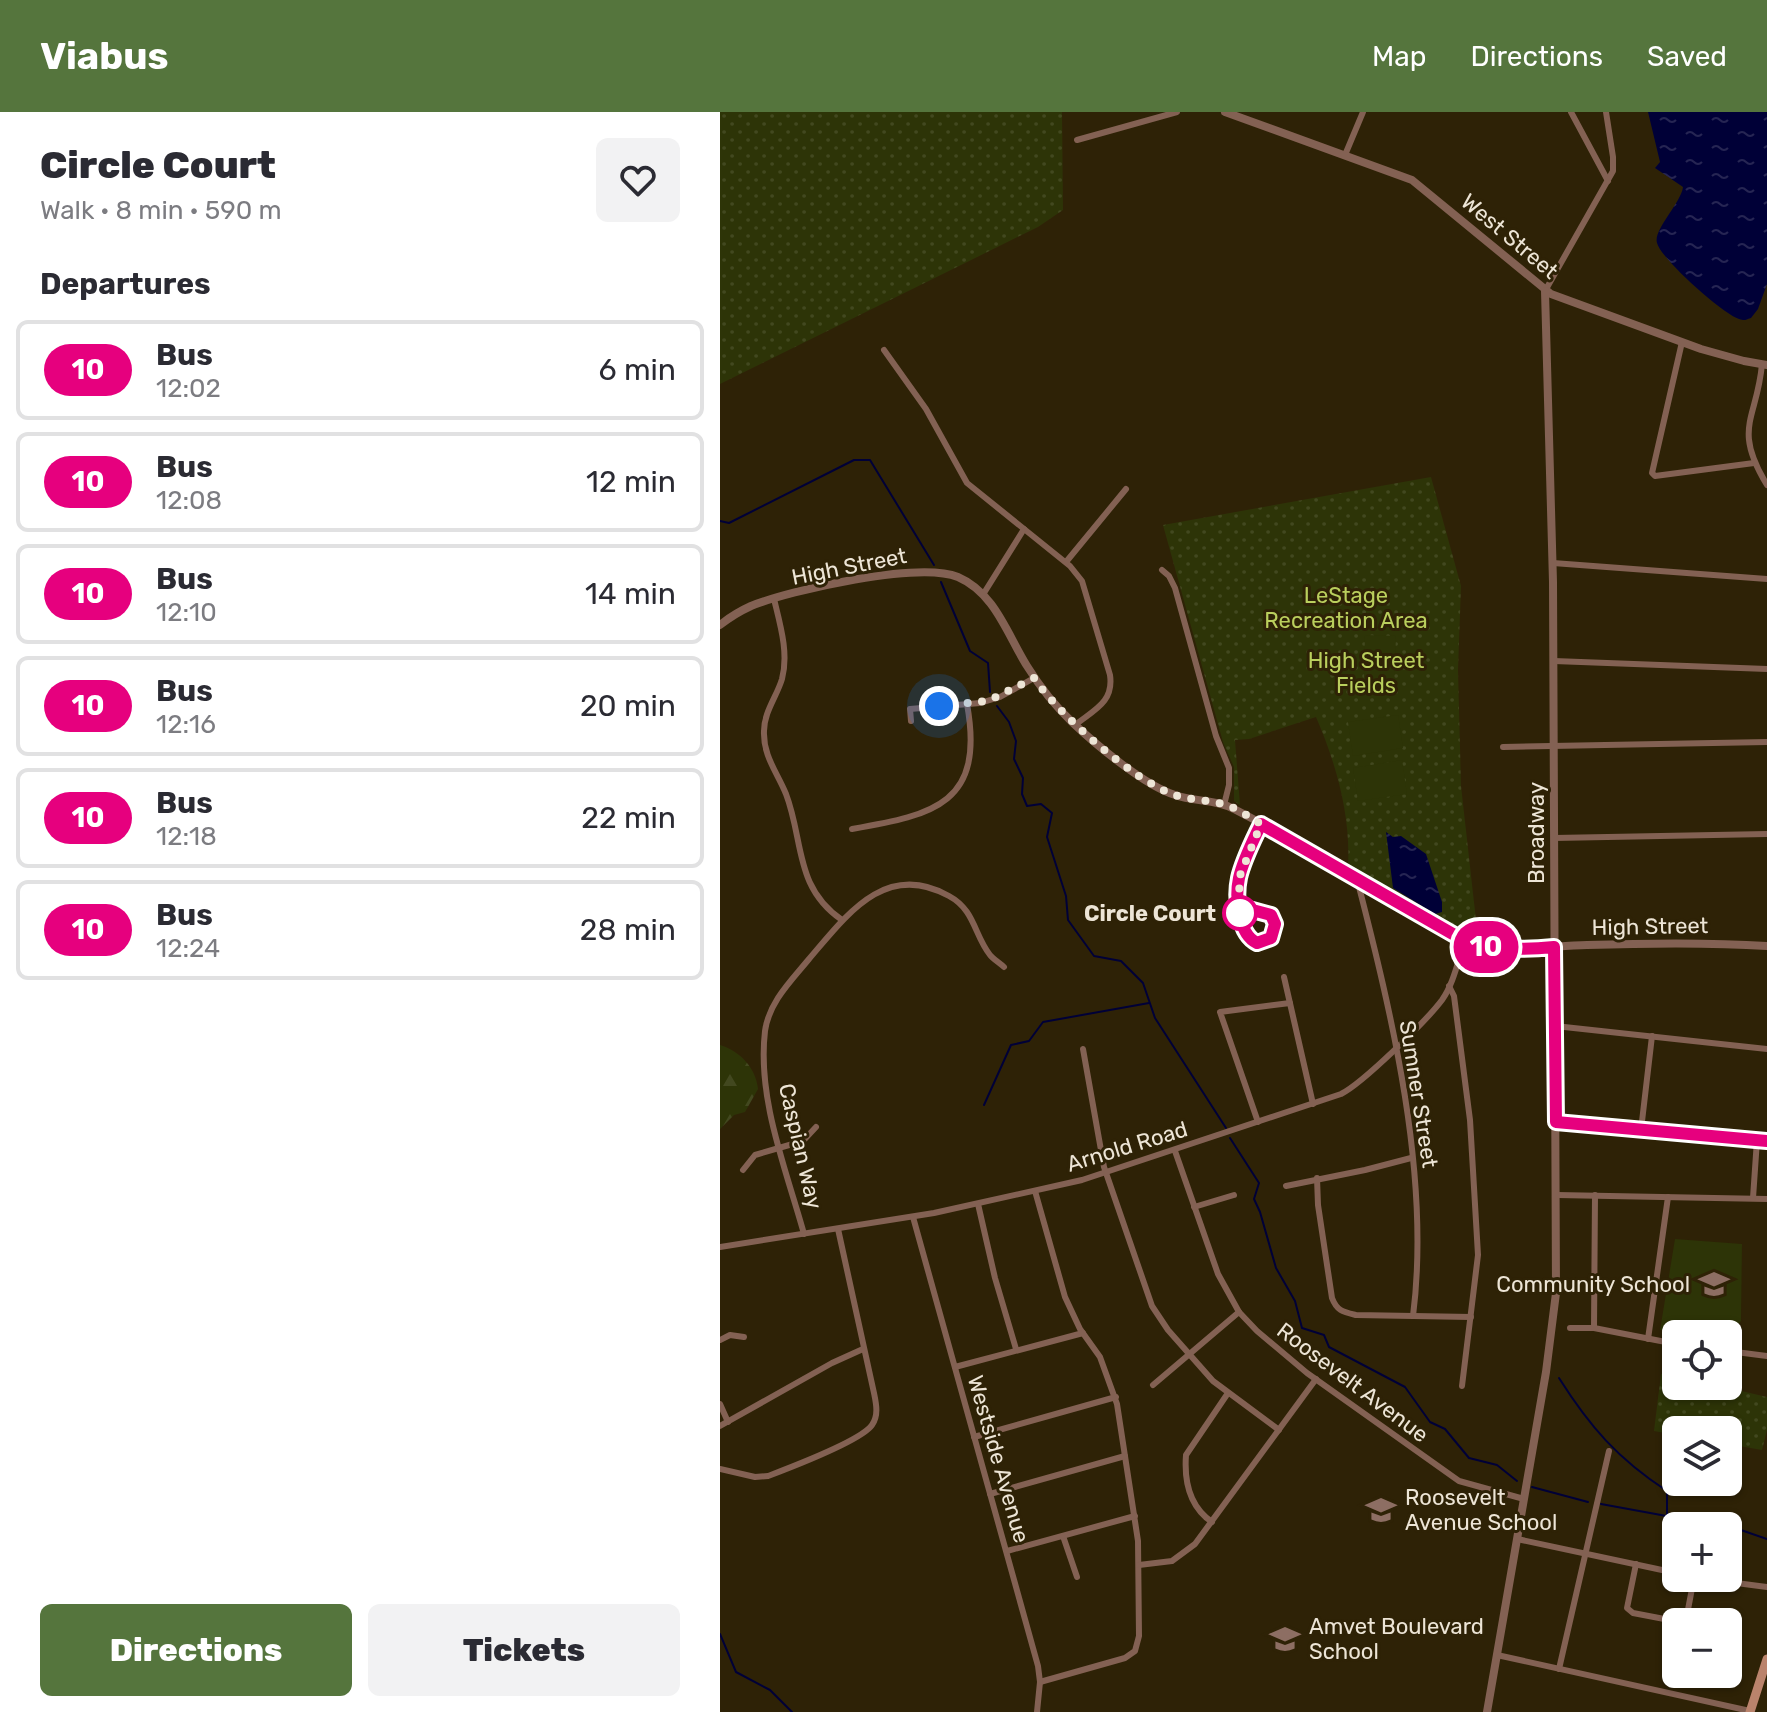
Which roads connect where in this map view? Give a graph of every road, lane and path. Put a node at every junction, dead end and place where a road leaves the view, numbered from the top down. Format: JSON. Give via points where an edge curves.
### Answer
{"nodes":[{"id":1,"x":1177,"y":112,"type":"edge"},
{"id":2,"x":1225,"y":112,"type":"edge"},
{"id":3,"x":1363,"y":112,"type":"edge"},
{"id":4,"x":1571,"y":112,"type":"edge"},
{"id":5,"x":1606,"y":112,"type":"edge"},
{"id":6,"x":1077,"y":140,"type":"dead end"},
{"id":7,"x":1345,"y":155,"type":"junction"},
{"id":8,"x":1608,"y":181,"type":"junction"},
{"id":9,"x":1545,"y":291,"type":"junction"},
{"id":10,"x":1682,"y":342,"type":"junction"},
{"id":11,"x":884,"y":350,"type":"dead end"},
{"id":12,"x":1764,"y":364,"type":"edge"},
{"id":13,"x":1754,"y":463,"type":"junction"},
{"id":14,"x":1767,"y":485,"type":"edge"},
{"id":15,"x":1126,"y":489,"type":"dead end"},
{"id":16,"x":1024,"y":529,"type":"junction"},
{"id":17,"x":1066,"y":562,"type":"junction"},
{"id":18,"x":1553,"y":563,"type":"junction"},
{"id":19,"x":1162,"y":570,"type":"dead end"},
{"id":20,"x":1767,"y":579,"type":"edge"},
{"id":21,"x":984,"y":593,"type":"junction"},
{"id":22,"x":774,"y":599,"type":"junction"},
{"id":23,"x":720,"y":625,"type":"edge"},
{"id":24,"x":1554,"y":661,"type":"junction"},
{"id":25,"x":1767,"y":669,"type":"edge"},
{"id":26,"x":1034,"y":678,"type":"junction"},
{"id":27,"x":967,"y":704,"type":"junction"},
{"id":28,"x":911,"y":721,"type":"dead end"},
{"id":29,"x":1075,"y":725,"type":"junction"},
{"id":30,"x":1767,"y":742,"type":"edge"},
{"id":31,"x":1503,"y":747,"type":"dead end"},
{"id":32,"x":1554,"y":747,"type":"junction"},
{"id":33,"x":1224,"y":805,"type":"junction"},
{"id":34,"x":1261,"y":824,"type":"junction"},
{"id":35,"x":852,"y":829,"type":"dead end"},
{"id":36,"x":1767,"y":834,"type":"edge"},
{"id":37,"x":1554,"y":838,"type":"junction"},
{"id":38,"x":1357,"y":879,"type":"junction"},
{"id":39,"x":1240,"y":908,"type":"junction"},
{"id":40,"x":842,"y":920,"type":"junction"},
{"id":41,"x":1465,"y":941,"type":"junction"},
{"id":42,"x":1767,"y":946,"type":"edge"},
{"id":43,"x":1554,"y":947,"type":"junction"},
{"id":44,"x":1004,"y":967,"type":"dead end"},
{"id":45,"x":1284,"y":977,"type":"dead end"},
{"id":46,"x":1449,"y":986,"type":"junction"},
{"id":47,"x":1290,"y":1003,"type":"junction"},
{"id":48,"x":1555,"y":1026,"type":"junction"},
{"id":49,"x":1652,"y":1036,"type":"junction"},
{"id":50,"x":1397,"y":1047,"type":"junction"},
{"id":51,"x":1083,"y":1049,"type":"dead end"},
{"id":52,"x":1767,"y":1049,"type":"edge"},
{"id":53,"x":1313,"y":1104,"type":"junction"},
{"id":54,"x":1258,"y":1122,"type":"junction"},
{"id":55,"x":1556,"y":1122,"type":"junction"},
{"id":56,"x":816,"y":1127,"type":"dead end"},
{"id":57,"x":1641,"y":1130,"type":"junction"},
{"id":58,"x":1757,"y":1140,"type":"junction"},
{"id":59,"x":1767,"y":1141,"type":"edge"},
{"id":60,"x":780,"y":1148,"type":"junction"},
{"id":61,"x":1175,"y":1151,"type":"junction"},
{"id":62,"x":1411,"y":1158,"type":"junction"},
{"id":63,"x":743,"y":1170,"type":"dead end"},
{"id":64,"x":1106,"y":1174,"type":"junction"},
{"id":65,"x":1317,"y":1178,"type":"junction"},
{"id":66,"x":1286,"y":1186,"type":"dead end"},
{"id":67,"x":1035,"y":1191,"type":"junction"},
{"id":68,"x":1234,"y":1195,"type":"dead end"},
{"id":69,"x":1557,"y":1195,"type":"junction"},
{"id":70,"x":1595,"y":1195,"type":"junction"},
{"id":71,"x":1668,"y":1197,"type":"junction"},
{"id":72,"x":1753,"y":1198,"type":"junction"},
{"id":73,"x":1767,"y":1199,"type":"edge"},
{"id":74,"x":978,"y":1204,"type":"junction"},
{"id":75,"x":1194,"y":1207,"type":"junction"},
{"id":76,"x":913,"y":1217,"type":"junction"},
{"id":77,"x":838,"y":1229,"type":"junction"},
{"id":78,"x":804,"y":1234,"type":"junction"},
{"id":79,"x":720,"y":1247,"type":"edge"},
{"id":80,"x":1239,"y":1312,"type":"junction"},
{"id":81,"x":1413,"y":1316,"type":"junction"},
{"id":82,"x":1471,"y":1317,"type":"junction"},
{"id":83,"x":1570,"y":1328,"type":"dead end"},
{"id":84,"x":1594,"y":1328,"type":"junction"},
{"id":85,"x":1083,"y":1333,"type":"junction"},
{"id":86,"x":744,"y":1337,"type":"dead end"},
{"id":87,"x":1648,"y":1339,"type":"junction"},
{"id":88,"x":720,"y":1340,"type":"edge"},
{"id":89,"x":1662,"y":1342,"type":"edge"},
{"id":90,"x":863,"y":1349,"type":"junction"},
{"id":91,"x":1016,"y":1349,"type":"junction"},
{"id":92,"x":1187,"y":1353,"type":"junction"},
{"id":93,"x":1742,"y":1353,"type":"edge"},
{"id":94,"x":1767,"y":1356,"type":"edge"},
{"id":95,"x":955,"y":1367,"type":"junction"},
{"id":96,"x":1316,"y":1379,"type":"junction"},
{"id":97,"x":1153,"y":1385,"type":"dead end"},
{"id":98,"x":1462,"y":1386,"type":"dead end"},
{"id":99,"x":1228,"y":1393,"type":"junction"},
{"id":100,"x":1116,"y":1397,"type":"junction"},
{"id":101,"x":720,"y":1404,"type":"edge"},
{"id":102,"x":728,"y":1422,"type":"junction"},
{"id":103,"x":720,"y":1426,"type":"edge"},
{"id":104,"x":1279,"y":1430,"type":"junction"},
{"id":105,"x":974,"y":1437,"type":"junction"},
{"id":106,"x":1609,"y":1451,"type":"dead end"},
{"id":107,"x":1125,"y":1456,"type":"junction"},
{"id":108,"x":720,"y":1469,"type":"edge"},
{"id":109,"x":990,"y":1494,"type":"junction"},
{"id":110,"x":1524,"y":1499,"type":"junction"},
{"id":111,"x":1135,"y":1516,"type":"junction"},
{"id":112,"x":1212,"y":1522,"type":"junction"},
{"id":113,"x":1063,"y":1536,"type":"junction"},
{"id":114,"x":1517,"y":1539,"type":"junction"},
{"id":115,"x":1007,"y":1551,"type":"junction"},
{"id":116,"x":1586,"y":1554,"type":"junction"},
{"id":117,"x":1636,"y":1564,"type":"junction"},
{"id":118,"x":1139,"y":1565,"type":"junction"},
{"id":119,"x":1662,"y":1570,"type":"edge"},
{"id":120,"x":1077,"y":1577,"type":"dead end"},
{"id":121,"x":1742,"y":1584,"type":"edge"},
{"id":122,"x":1767,"y":1587,"type":"edge"},
{"id":123,"x":1662,"y":1618,"type":"edge"},
{"id":124,"x":1497,"y":1655,"type":"junction"},
{"id":125,"x":1767,"y":1659,"type":"edge"},
{"id":126,"x":1559,"y":1669,"type":"junction"},
{"id":127,"x":1040,"y":1682,"type":"junction"},
{"id":128,"x":1037,"y":1712,"type":"edge"},
{"id":129,"x":1487,"y":1712,"type":"edge"},
{"id":130,"x":1750,"y":1712,"type":"edge"}],
"edges":[{"from":1,"to":6,"type":"street"},
{"from":2,"to":7,"type":"street","name":"West Street"},
{"from":3,"to":7,"type":"street"},
{"from":4,"to":8,"type":"street"},
{"from":5,"to":8,"type":"street","via":[[1613,157]]},
{"from":7,"to":9,"type":"street","name":"West Street","via":[[1420,185]]},
{"from":8,"to":9,"type":"street"},
{"from":9,"to":10,"type":"street","name":"West Street"},
{"from":9,"to":18,"type":"street","name":"Broadway"},
{"from":10,"to":12,"type":"street","name":"West Street"},
{"from":10,"to":13,"type":"street","via":[[1652,473]]},
{"from":11,"to":16,"type":"street","via":[[922,402],[963,478]]},
{"from":12,"to":13,"type":"street","via":[[1748,425]]},
{"from":13,"to":14,"type":"street"},
{"from":15,"to":17,"type":"street"},
{"from":16,"to":17,"type":"street"},
{"from":16,"to":21,"type":"street"},
{"from":17,"to":29,"type":"street","via":[[1082,581],[1111,681],[1106,700]]},
{"from":18,"to":20,"type":"street"},
{"from":18,"to":24,"type":"street","name":"Broadway"},
{"from":19,"to":33,"type":"street","via":[[1175,588],[1229,768]]},
{"from":21,"to":22,"type":"street","name":"High Street","via":[[949,574],[920,571]]},
{"from":21,"to":26,"type":"street","name":"High Street"},
{"from":22,"to":23,"type":"street","name":"High Street"},
{"from":22,"to":40,"type":"street","via":[[783,675],[765,719],[764,744],[785,794],[804,870],[821,901]]},
{"from":24,"to":25,"type":"street"},
{"from":24,"to":32,"type":"street","name":"Broadway"},
{"from":26,"to":27,"type":"street","via":[[994,699]]},
{"from":26,"to":29,"type":"street","name":"High Street"},
{"from":27,"to":28,"type":"street","via":[[910,709]]},
{"from":27,"to":35,"type":"street","via":[[971,755],[952,794],[926,812]]},
{"from":29,"to":33,"type":"street","name":"High Street","via":[[1159,788]]},
{"from":30,"to":32,"type":"street"},
{"from":31,"to":32,"type":"street"},
{"from":32,"to":37,"type":"street","name":"Broadway"},
{"from":33,"to":34,"type":"street","name":"High Street"},
{"from":34,"to":38,"type":"street","name":"High Street"},
{"from":34,"to":39,"type":"street","via":[[1239,878]]},
{"from":36,"to":37,"type":"street"},
{"from":37,"to":43,"type":"street","name":"Broadway"},
{"from":38,"to":41,"type":"street","name":"High Street"},
{"from":38,"to":50,"type":"street","name":"Sumner Street"},
{"from":39,"to":39,"type":"street","via":[[1251,940],[1271,938],[1271,915]]},
{"from":40,"to":44,"type":"street","name":"Caspian Way","via":[[887,888],[929,888],[968,911],[990,955]]},
{"from":40,"to":60,"type":"street","name":"Caspian Way","via":[[775,1001],[768,1018],[767,1097]]},
{"from":41,"to":43,"type":"street","name":"High Street","via":[[1507,949]]},
{"from":41,"to":46,"type":"street","name":"Arnold Road"},
{"from":42,"to":43,"type":"street","name":"High Street"},
{"from":43,"to":48,"type":"street","name":"Broadway"},
{"from":45,"to":47,"type":"street"},
{"from":46,"to":50,"type":"street","name":"Arnold Road"},
{"from":46,"to":82,"type":"street","via":[[1465,1073],[1476,1209],[1478,1255]]},
{"from":47,"to":53,"type":"street"},
{"from":47,"to":54,"type":"street","via":[[1220,1012]]},
{"from":48,"to":49,"type":"street"},
{"from":48,"to":55,"type":"street","name":"Broadway"},
{"from":49,"to":52,"type":"street"},
{"from":49,"to":57,"type":"street"},
{"from":50,"to":53,"type":"street","name":"Arnold Road","via":[[1351,1089]]},
{"from":50,"to":62,"type":"street","name":"Sumner Street"},
{"from":51,"to":64,"type":"street"},
{"from":53,"to":54,"type":"street","name":"Arnold Road"},
{"from":54,"to":61,"type":"street","name":"Arnold Road"},
{"from":55,"to":57,"type":"street"},
{"from":55,"to":69,"type":"street","name":"Broadway"},
{"from":56,"to":60,"type":"street","via":[[803,1141]]},
{"from":57,"to":58,"type":"street"},
{"from":58,"to":59,"type":"street"},
{"from":58,"to":72,"type":"street"},
{"from":60,"to":63,"type":"street","via":[[755,1155]]},
{"from":60,"to":78,"type":"street","name":"Caspian Way"},
{"from":61,"to":64,"type":"street","name":"Arnold Road"},
{"from":61,"to":75,"type":"street","name":"Roosevelt Avenue"},
{"from":62,"to":65,"type":"street"},
{"from":62,"to":81,"type":"street","name":"Sumner Street","via":[[1417,1231]]},
{"from":64,"to":67,"type":"street","name":"Arnold Road"},
{"from":64,"to":92,"type":"street","via":[[1146,1291]]},
{"from":65,"to":66,"type":"street"},
{"from":65,"to":81,"type":"street","via":[[1335,1307],[1356,1315]]},
{"from":67,"to":74,"type":"street","name":"Arnold Road"},
{"from":67,"to":85,"type":"street","via":[[1065,1297]]},
{"from":68,"to":75,"type":"street"},
{"from":69,"to":70,"type":"street"},
{"from":69,"to":110,"type":"street","name":"Broadway","via":[[1552,1330]]},
{"from":70,"to":71,"type":"street"},
{"from":70,"to":84,"type":"street"},
{"from":71,"to":72,"type":"street"},
{"from":71,"to":87,"type":"street"},
{"from":72,"to":73,"type":"street"},
{"from":74,"to":76,"type":"street","name":"Arnold Road"},
{"from":74,"to":91,"type":"street"},
{"from":75,"to":80,"type":"street","name":"Roosevelt Avenue","via":[[1218,1274]]},
{"from":76,"to":77,"type":"street","name":"Arnold Road"},
{"from":76,"to":95,"type":"street","name":"Westside Avenue"},
{"from":77,"to":78,"type":"street","name":"Arnold Road"},
{"from":77,"to":90,"type":"street"},
{"from":78,"to":79,"type":"street","name":"Arnold Road"},
{"from":80,"to":92,"type":"street"},
{"from":80,"to":96,"type":"street","name":"Roosevelt Avenue"},
{"from":81,"to":82,"type":"street"},
{"from":82,"to":98,"type":"street"},
{"from":83,"to":84,"type":"street"},
{"from":84,"to":87,"type":"street"},
{"from":85,"to":91,"type":"street"},
{"from":85,"to":100,"type":"street","via":[[1100,1357]]},
{"from":86,"to":88,"type":"street"},
{"from":87,"to":89,"type":"street"},
{"from":90,"to":102,"type":"street"},
{"from":90,"to":108,"type":"street","via":[[876,1405],[869,1429],[768,1476]]},
{"from":91,"to":95,"type":"street"},
{"from":92,"to":97,"type":"street"},
{"from":92,"to":99,"type":"street"},
{"from":93,"to":94,"type":"street"},
{"from":95,"to":105,"type":"street","name":"Westside Avenue"},
{"from":96,"to":104,"type":"street"},
{"from":96,"to":110,"type":"street","name":"Roosevelt Avenue","via":[[1459,1481]]},
{"from":99,"to":104,"type":"street"},
{"from":99,"to":112,"type":"street","via":[[1186,1455],[1194,1506]]},
{"from":100,"to":105,"type":"street"},
{"from":100,"to":107,"type":"street"},
{"from":101,"to":102,"type":"street"},
{"from":102,"to":103,"type":"street"},
{"from":104,"to":112,"type":"street"},
{"from":105,"to":109,"type":"street","name":"Westside Avenue"},
{"from":106,"to":116,"type":"street"},
{"from":107,"to":109,"type":"street"},
{"from":107,"to":111,"type":"street"},
{"from":109,"to":115,"type":"street","name":"Westside Avenue"},
{"from":110,"to":114,"type":"street","name":"Broadway"},
{"from":111,"to":113,"type":"street"},
{"from":111,"to":118,"type":"street"},
{"from":112,"to":118,"type":"street","via":[[1178,1558]]},
{"from":113,"to":115,"type":"street"},
{"from":113,"to":120,"type":"street"},
{"from":114,"to":116,"type":"street"},
{"from":114,"to":124,"type":"street","name":"Broadway"},
{"from":115,"to":127,"type":"street","name":"Westside Avenue"},
{"from":116,"to":117,"type":"street"},
{"from":116,"to":126,"type":"street"},
{"from":117,"to":119,"type":"street"},
{"from":117,"to":123,"type":"street","via":[[1627,1608]]},
{"from":118,"to":127,"type":"street","via":[[1135,1651]]},
{"from":121,"to":122,"type":"street"},
{"from":124,"to":126,"type":"street"},
{"from":124,"to":129,"type":"street","name":"Broadway"},
{"from":125,"to":130,"type":"main road"},
{"from":126,"to":130,"type":"street"},
{"from":127,"to":128,"type":"street","name":"Westside Avenue"}]}
